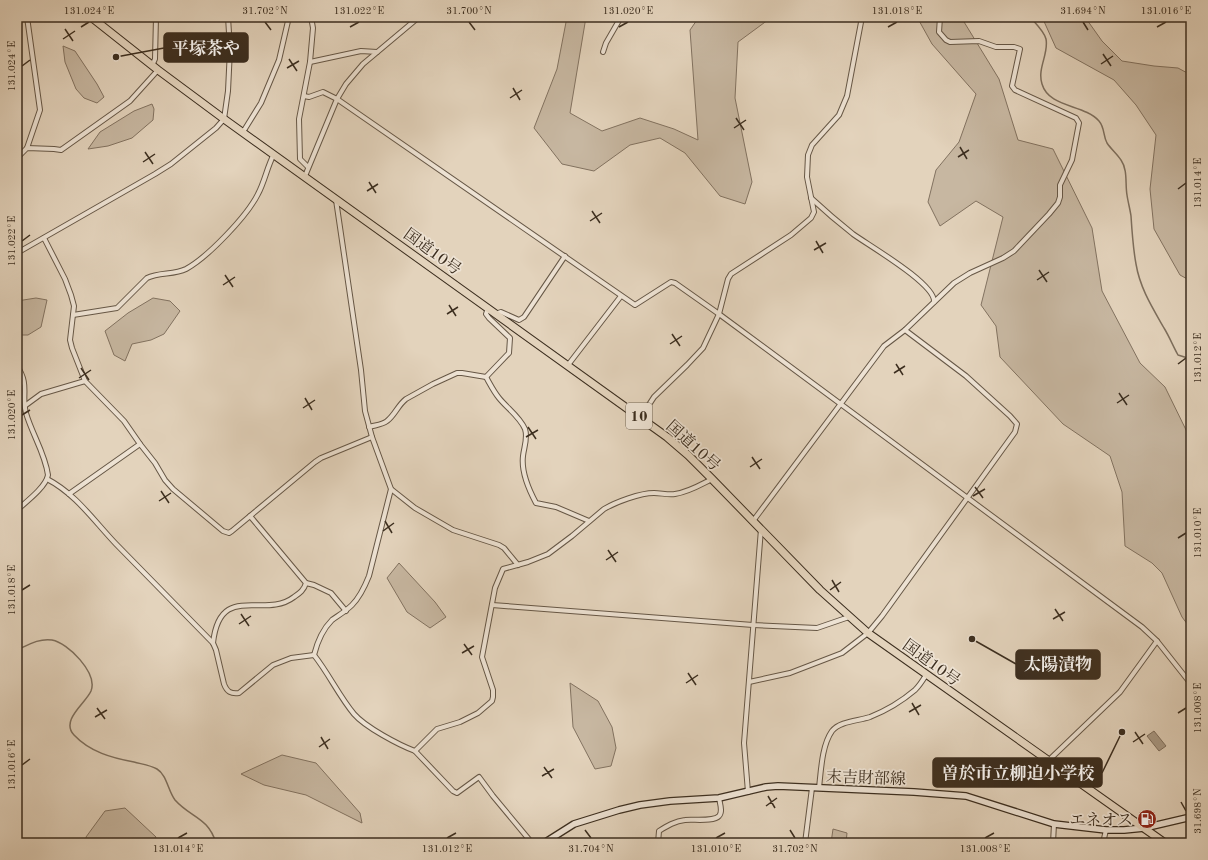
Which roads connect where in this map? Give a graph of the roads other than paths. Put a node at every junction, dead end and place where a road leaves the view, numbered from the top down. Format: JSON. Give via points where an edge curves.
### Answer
{"nodes":[{"id":1,"x":27,"y":17,"type":"edge"},
{"id":2,"x":91,"y":17,"type":"edge"},
{"id":3,"x":156,"y":17,"type":"edge"},
{"id":4,"x":228,"y":17,"type":"edge"},
{"id":5,"x":294,"y":17,"type":"edge"},
{"id":6,"x":311,"y":17,"type":"edge"},
{"id":7,"x":419,"y":17,"type":"edge"},
{"id":8,"x":621,"y":17,"type":"edge"},
{"id":9,"x":862,"y":17,"type":"edge"},
{"id":10,"x":940,"y":17,"type":"edge"},
{"id":11,"x":377,"y":52,"type":"junction"},
{"id":12,"x":603,"y":52,"type":"dead end"},
{"id":13,"x":310,"y":62,"type":"junction"},
{"id":14,"x":155,"y":68,"type":"junction"},
{"id":15,"x":304,"y":96,"type":"junction"},
{"id":16,"x":337,"y":99,"type":"junction"},
{"id":17,"x":224,"y":119,"type":"junction"},
{"id":18,"x":243,"y":132,"type":"junction"},
{"id":19,"x":27,"y":148,"type":"junction"},
{"id":20,"x":274,"y":154,"type":"junction"},
{"id":21,"x":17,"y":158,"type":"edge"},
{"id":22,"x":308,"y":167,"type":"junction"},
{"id":23,"x":305,"y":176,"type":"junction"},
{"id":24,"x":811,"y":198,"type":"junction"},
{"id":25,"x":336,"y":200,"type":"junction"},
{"id":26,"x":44,"y":238,"type":"junction"},
{"id":27,"x":17,"y":253,"type":"edge"},
{"id":28,"x":566,"y":256,"type":"junction"},
{"id":29,"x":621,"y":296,"type":"junction"},
{"id":30,"x":934,"y":302,"type":"junction"},
{"id":31,"x":488,"y":308,"type":"junction"},
{"id":32,"x":496,"y":314,"type":"junction"},
{"id":33,"x":719,"y":314,"type":"junction"},
{"id":34,"x":73,"y":315,"type":"junction"},
{"id":35,"x":905,"y":330,"type":"junction"},
{"id":36,"x":17,"y":366,"type":"edge"},
{"id":37,"x":568,"y":366,"type":"junction"},
{"id":38,"x":486,"y":377,"type":"junction"},
{"id":39,"x":85,"y":381,"type":"junction"},
{"id":40,"x":841,"y":404,"type":"junction"},
{"id":41,"x":26,"y":405,"type":"junction"},
{"id":42,"x":641,"y":417,"type":"junction"},
{"id":43,"x":369,"y":427,"type":"junction"},
{"id":44,"x":372,"y":437,"type":"junction"},
{"id":45,"x":140,"y":444,"type":"junction"},
{"id":46,"x":47,"y":479,"type":"junction"},
{"id":47,"x":712,"y":479,"type":"junction"},
{"id":48,"x":391,"y":489,"type":"junction"},
{"id":49,"x":69,"y":494,"type":"junction"},
{"id":50,"x":968,"y":498,"type":"junction"},
{"id":51,"x":17,"y":510,"type":"edge"},
{"id":52,"x":250,"y":516,"type":"junction"},
{"id":53,"x":589,"y":521,"type":"junction"},
{"id":54,"x":753,"y":521,"type":"junction"},
{"id":55,"x":761,"y":529,"type":"junction"},
{"id":56,"x":518,"y":565,"type":"junction"},
{"id":57,"x":306,"y":583,"type":"junction"},
{"id":58,"x":492,"y":605,"type":"junction"},
{"id":59,"x":346,"y":611,"type":"junction"},
{"id":60,"x":849,"y":617,"type":"junction"},
{"id":61,"x":753,"y":625,"type":"junction"},
{"id":62,"x":868,"y":633,"type":"junction"},
{"id":63,"x":1157,"y":641,"type":"junction"},
{"id":64,"x":213,"y":643,"type":"junction"},
{"id":65,"x":314,"y":656,"type":"junction"},
{"id":66,"x":926,"y":675,"type":"junction"},
{"id":67,"x":748,"y":682,"type":"junction"},
{"id":68,"x":1191,"y":684,"type":"edge"},
{"id":69,"x":415,"y":751,"type":"junction"},
{"id":70,"x":1048,"y":761,"type":"junction"},
{"id":71,"x":812,"y":788,"type":"junction"},
{"id":72,"x":819,"y":788,"type":"junction"},
{"id":73,"x":748,"y":792,"type":"junction"},
{"id":74,"x":719,"y":798,"type":"junction"},
{"id":75,"x":1191,"y":816,"type":"edge"},
{"id":76,"x":1054,"y":824,"type":"junction"},
{"id":77,"x":1144,"y":828,"type":"junction"},
{"id":78,"x":1106,"y":830,"type":"junction"},
{"id":79,"x":532,"y":843,"type":"edge"},
{"id":80,"x":544,"y":843,"type":"edge"},
{"id":81,"x":658,"y":843,"type":"edge"},
{"id":82,"x":805,"y":843,"type":"edge"},
{"id":83,"x":1053,"y":843,"type":"edge"},
{"id":84,"x":1103,"y":843,"type":"edge"},
{"id":85,"x":1165,"y":843,"type":"edge"}],
"edges":[{"from":1,"to":19,"type":"street","via":[[40,110]]},
{"from":2,"to":14,"type":"highway","name":"国道10号","number":"10"},
{"from":3,"to":14,"type":"street"},
{"from":4,"to":17,"type":"street","via":[[230,49]]},
{"from":5,"to":18,"type":"street","via":[[288,21],[279,60],[261,104]]},
{"from":6,"to":13,"type":"street","via":[[313,28]]},
{"from":7,"to":11,"type":"street"},
{"from":8,"to":12,"type":"street"},
{"from":9,"to":24,"type":"street","via":[[848,96],[839,115],[812,145],[808,155],[807,177]]},
{"from":10,"to":30,"type":"street","via":[[939,32],[946,40],[979,41],[1020,49],[1012,86],[1015,90],[1076,118],[1079,123],[1072,160],[1060,185],[1058,203],[1014,251],[954,283]]},
{"from":11,"to":13,"type":"street","via":[[361,51]]},
{"from":11,"to":16,"type":"street","via":[[354,73]]},
{"from":13,"to":15,"type":"street"},
{"from":14,"to":17,"type":"highway","name":"国道10号","number":"10"},
{"from":14,"to":19,"type":"street","via":[[130,101],[61,150]]},
{"from":15,"to":16,"type":"street","via":[[309,97],[323,92]]},
{"from":15,"to":22,"type":"street","via":[[299,119],[300,159]]},
{"from":16,"to":22,"type":"street"},
{"from":16,"to":28,"type":"street"},
{"from":17,"to":18,"type":"highway","name":"国道10号","number":"10"},
{"from":17,"to":26,"type":"street","via":[[171,164]]},
{"from":18,"to":20,"type":"highway","name":"国道10号","number":"10"},
{"from":19,"to":21,"type":"street"},
{"from":20,"to":23,"type":"highway","name":"国道10号","number":"10"},
{"from":20,"to":34,"type":"street","via":[[258,194],[239,220],[204,256],[176,273],[147,278],[117,308]]},
{"from":22,"to":23,"type":"street"},
{"from":23,"to":25,"type":"highway","name":"国道10号","number":"10"},
{"from":24,"to":30,"type":"street","via":[[855,235],[921,282],[934,297]]},
{"from":24,"to":33,"type":"street","via":[[814,212],[806,223],[792,235],[731,274]]},
{"from":25,"to":31,"type":"highway","name":"国道10号","number":"10"},
{"from":25,"to":43,"type":"street"},
{"from":26,"to":27,"type":"street"},
{"from":26,"to":34,"type":"street","via":[[68,286],[74,306]]},
{"from":28,"to":29,"type":"street"},
{"from":28,"to":32,"type":"street","via":[[524,317],[519,320],[501,312]]},
{"from":29,"to":33,"type":"street","via":[[636,305],[671,282]]},
{"from":29,"to":37,"type":"street"},
{"from":30,"to":35,"type":"street"},
{"from":31,"to":32,"type":"highway","name":"国道10号","number":"10"},
{"from":31,"to":38,"type":"street","via":[[486,314],[510,338],[509,353]]},
{"from":32,"to":37,"type":"highway","name":"国道10号","number":"10"},
{"from":33,"to":40,"type":"street"},
{"from":33,"to":42,"type":"street","via":[[703,348],[654,397]]},
{"from":34,"to":39,"type":"street","via":[[70,340]]},
{"from":35,"to":40,"type":"street","via":[[884,346]]},
{"from":35,"to":50,"type":"street","via":[[966,376],[1017,424],[1016,432]]},
{"from":36,"to":41,"type":"street","via":[[23,374]]},
{"from":37,"to":42,"type":"highway","name":"国道10号","number":"10"},
{"from":38,"to":43,"type":"street","via":[[462,372],[452,374],[406,399],[387,421]]},
{"from":38,"to":53,"type":"street","via":[[498,397],[525,429],[523,464],[527,485],[536,503],[556,507]]},
{"from":39,"to":41,"type":"street","via":[[46,392]]},
{"from":39,"to":45,"type":"street","via":[[124,421]]},
{"from":40,"to":50,"type":"street"},
{"from":40,"to":54,"type":"street"},
{"from":41,"to":46,"type":"street","via":[[26,413],[48,470]]},
{"from":42,"to":47,"type":"highway","name":"国道10号","number":"10","via":[[688,455]]},
{"from":43,"to":44,"type":"street"},
{"from":44,"to":48,"type":"street"},
{"from":44,"to":52,"type":"street","via":[[321,458]]},
{"from":45,"to":49,"type":"street"},
{"from":45,"to":52,"type":"street","via":[[173,489],[223,531],[229,533]]},
{"from":46,"to":49,"type":"street"},
{"from":46,"to":51,"type":"street"},
{"from":47,"to":53,"type":"street","via":[[694,489],[674,494],[642,494],[609,506]]},
{"from":47,"to":54,"type":"highway","name":"国道10号","number":"10"},
{"from":48,"to":56,"type":"street","via":[[415,508],[453,530],[499,544]]},
{"from":48,"to":59,"type":"street","via":[[369,576],[358,598]]},
{"from":49,"to":64,"type":"street"},
{"from":50,"to":62,"type":"street"},
{"from":50,"to":63,"type":"street","via":[[1142,627]]},
{"from":52,"to":57,"type":"street"},
{"from":53,"to":56,"type":"street","via":[[548,554]]},
{"from":54,"to":55,"type":"highway","name":"国道10号","number":"10"},
{"from":55,"to":60,"type":"highway","name":"国道10号","number":"10"},
{"from":55,"to":61,"type":"street"},
{"from":56,"to":58,"type":"street","via":[[501,571]]},
{"from":57,"to":59,"type":"street","via":[[331,593]]},
{"from":57,"to":64,"type":"street","via":[[302,592],[291,600],[268,605],[234,607],[228,610],[218,622]]},
{"from":58,"to":61,"type":"street"},
{"from":58,"to":69,"type":"street","via":[[482,657],[493,690],[492,701],[478,713],[437,729]]},
{"from":59,"to":65,"type":"street","via":[[332,620],[325,629]]},
{"from":60,"to":61,"type":"street","via":[[817,628]]},
{"from":60,"to":62,"type":"highway","name":"国道10号","number":"10"},
{"from":61,"to":67,"type":"street"},
{"from":62,"to":66,"type":"highway","name":"国道10号","number":"10"},
{"from":62,"to":67,"type":"street","via":[[842,653],[790,673]]},
{"from":63,"to":68,"type":"street"},
{"from":63,"to":70,"type":"street","via":[[1120,692]]},
{"from":64,"to":65,"type":"street","via":[[226,689],[234,694],[239,693],[273,665],[291,658]]},
{"from":65,"to":69,"type":"street","via":[[364,724]]},
{"from":66,"to":70,"type":"highway","name":"国道10号","number":"10"},
{"from":66,"to":72,"type":"street","via":[[916,689],[895,704],[872,716],[833,729],[822,756]]},
{"from":67,"to":73,"type":"street","via":[[744,743]]},
{"from":69,"to":79,"type":"street","via":[[457,793],[479,777]]},
{"from":70,"to":77,"type":"highway","name":"国道10号","number":"10"},
{"from":71,"to":72,"type":"main road","name":"末吉財部線"},
{"from":71,"to":73,"type":"main road","name":"末吉財部線","via":[[766,787]]},
{"from":71,"to":82,"type":"street"},
{"from":72,"to":76,"type":"main road","name":"末吉財部線","via":[[966,796]]},
{"from":73,"to":74,"type":"main road","name":"末吉財部線"},
{"from":74,"to":80,"type":"main road","name":"末吉財部線","via":[[670,801],[619,810],[574,824]]},
{"from":74,"to":81,"type":"street","via":[[719,816],[714,819],[684,820],[669,824],[659,831]]},
{"from":75,"to":77,"type":"main road","name":"末吉財部線"},
{"from":76,"to":78,"type":"main road","name":"末吉財部線"},
{"from":76,"to":83,"type":"street"},
{"from":77,"to":78,"type":"main road","name":"末吉財部線"},
{"from":77,"to":85,"type":"highway","name":"国道10号","number":"10"},
{"from":78,"to":84,"type":"street"}]}
